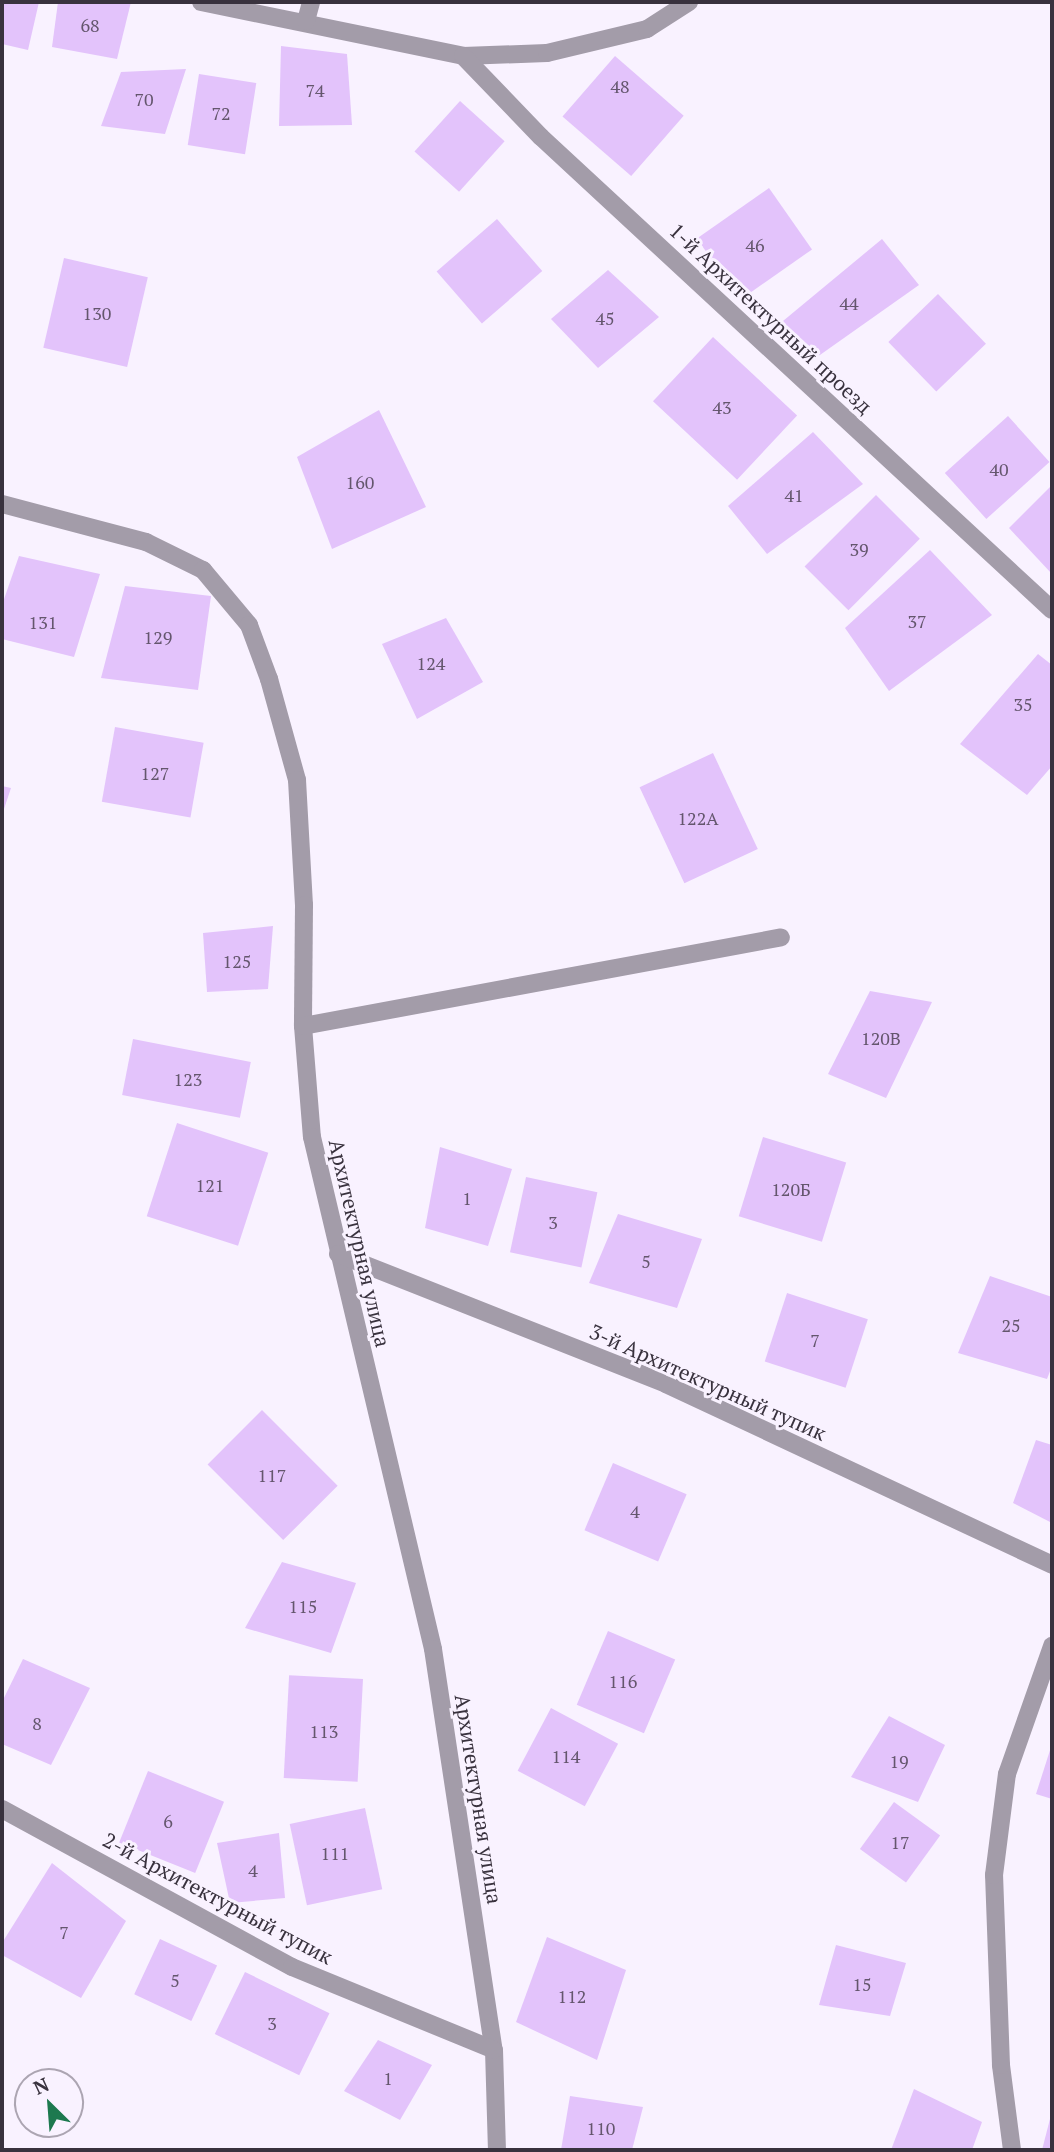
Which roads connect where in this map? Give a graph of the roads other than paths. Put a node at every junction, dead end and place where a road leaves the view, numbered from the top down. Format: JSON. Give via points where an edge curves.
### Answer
{"nodes":[{"id":1,"x":201,"y":2,"type":"edge"},
{"id":2,"x":311,"y":2,"type":"edge"},
{"id":3,"x":690,"y":2,"type":"edge"},
{"id":4,"x":238,"y":7,"type":"edge"},
{"id":5,"x":306,"y":21,"type":"junction"},
{"id":6,"x":463,"y":56,"type":"junction"},
{"id":7,"x":2,"y":504,"type":"edge"},
{"id":8,"x":1052,"y":610,"type":"edge"},
{"id":9,"x":781,"y":937,"type":"dead end"},
{"id":10,"x":303,"y":1026,"type":"junction"},
{"id":11,"x":338,"y":1254,"type":"junction"},
{"id":12,"x":1052,"y":1565,"type":"edge"},
{"id":13,"x":1052,"y":1646,"type":"edge"},
{"id":14,"x":2,"y":1809,"type":"edge"},
{"id":15,"x":494,"y":2050,"type":"junction"},
{"id":16,"x":497,"y":2150,"type":"edge"},
{"id":17,"x":1012,"y":2150,"type":"edge"}],
"edges":[{"from":1,"to":4,"type":"street"},
{"from":2,"to":5,"type":"street"},
{"from":3,"to":6,"type":"street","via":[[634,33],[547,54]]},
{"from":4,"to":5,"type":"street"},
{"from":5,"to":6,"type":"street"},
{"from":6,"to":8,"type":"street","name":"1-й Архитектурный проезд","via":[[541,137]]},
{"from":7,"to":10,"type":"street","name":"Архитектурная улица","via":[[146,542],[203,570],[249,625],[297,780],[304,905]]},
{"from":9,"to":10,"type":"street"},
{"from":10,"to":11,"type":"street","name":"Архитектурная улица","via":[[312,1138]]},
{"from":11,"to":12,"type":"street","name":"3-й Архитектурный тупик","via":[[666,1384]]},
{"from":11,"to":15,"type":"street","name":"Архитектурная улица","via":[[433,1649]]},
{"from":13,"to":17,"type":"street","via":[[1007,1774],[994,1875],[1001,2065]]},
{"from":14,"to":15,"type":"street","name":"2-й Архитектурный тупик","via":[[292,1967]]},
{"from":15,"to":16,"type":"street","name":"Архитектурная улица"}]}
